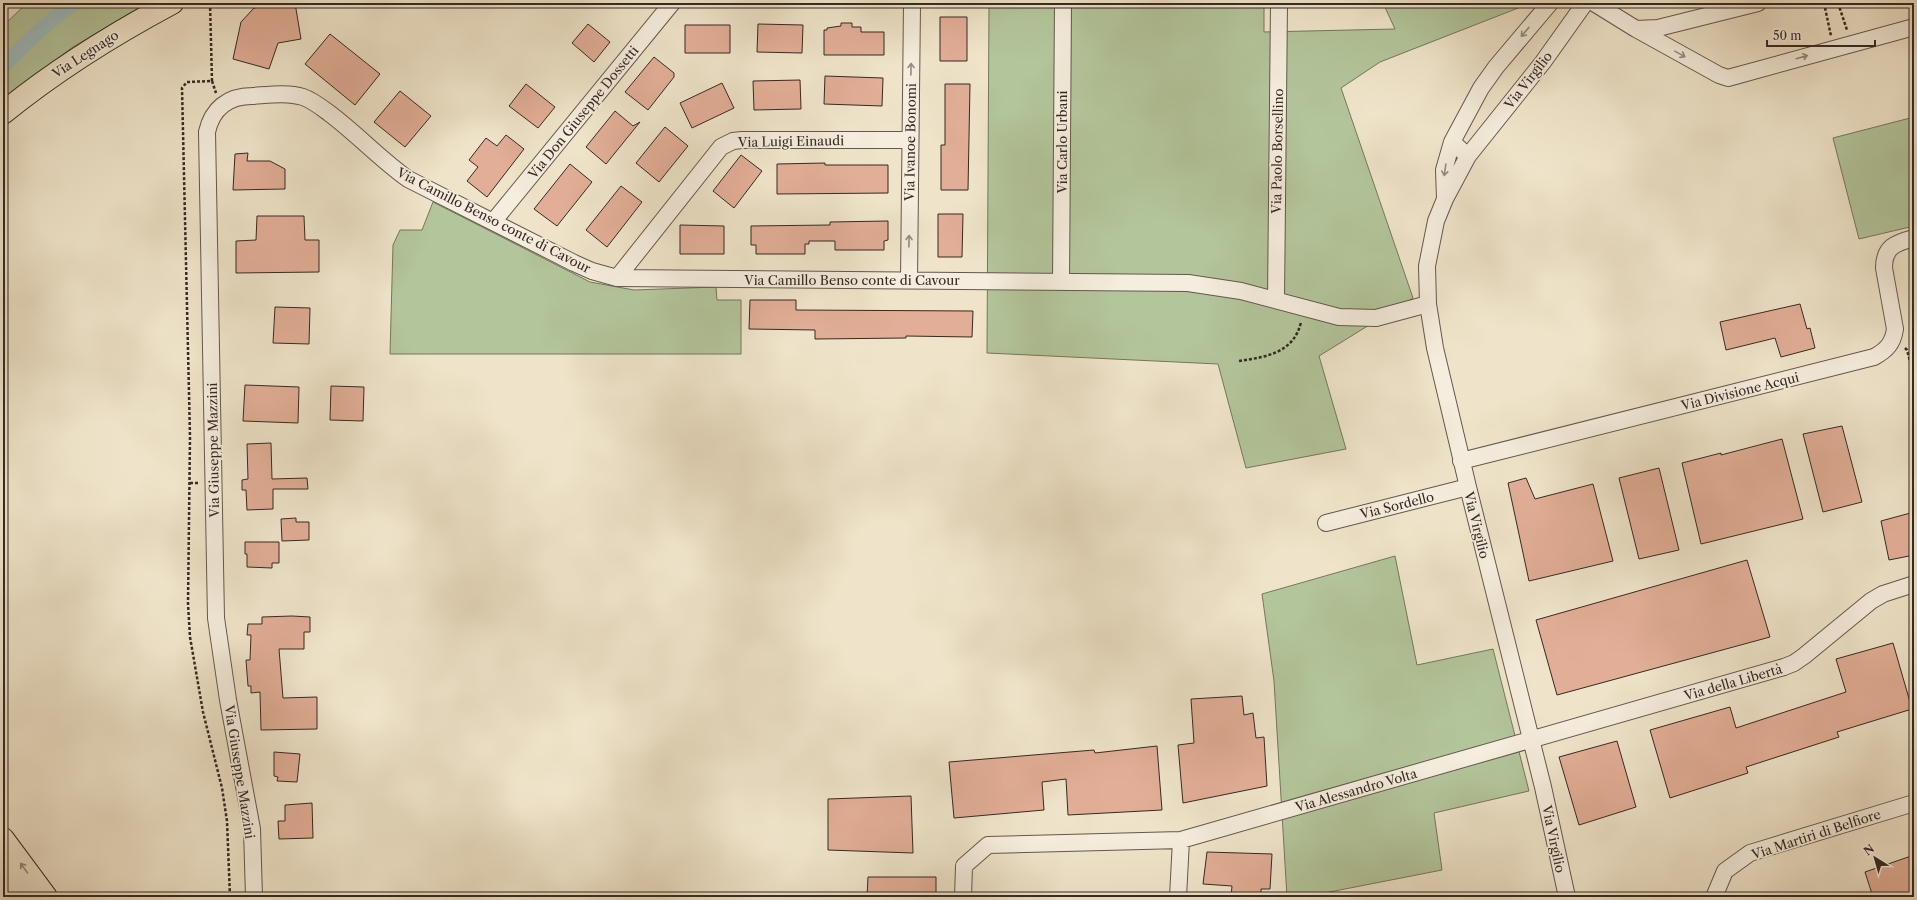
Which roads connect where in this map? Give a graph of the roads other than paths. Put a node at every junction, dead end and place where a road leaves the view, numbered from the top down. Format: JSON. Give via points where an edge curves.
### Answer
{"nodes":[{"id":1,"x":172,"y":3,"type":"edge"},
{"id":2,"x":672,"y":3,"type":"edge"},
{"id":3,"x":912,"y":3,"type":"edge"},
{"id":4,"x":1063,"y":3,"type":"edge"},
{"id":5,"x":1279,"y":3,"type":"edge"},
{"id":6,"x":1550,"y":3,"type":"edge"},
{"id":7,"x":1585,"y":3,"type":"edge"},
{"id":8,"x":1594,"y":3,"type":"edge"},
{"id":9,"x":1758,"y":3,"type":"edge"},
{"id":10,"x":1914,"y":26,"type":"edge"},
{"id":11,"x":1657,"y":34,"type":"junction"},
{"id":12,"x":319,"y":106,"type":"joint"},
{"id":13,"x":3,"y":113,"type":"edge"},
{"id":14,"x":910,"y":140,"type":"junction"},
{"id":15,"x":1452,"y":142,"type":"junction"},
{"id":16,"x":1468,"y":156,"type":"junction"},
{"id":17,"x":1445,"y":199,"type":"junction"},
{"id":18,"x":494,"y":222,"type":"junction"},
{"id":19,"x":1914,"y":238,"type":"edge"},
{"id":20,"x":617,"y":278,"type":"junction"},
{"id":21,"x":909,"y":280,"type":"junction"},
{"id":22,"x":1061,"y":282,"type":"junction"},
{"id":23,"x":1276,"y":299,"type":"junction"},
{"id":24,"x":1428,"y":304,"type":"junction"},
{"id":25,"x":1462,"y":461,"type":"junction"},
{"id":26,"x":1468,"y":487,"type":"junction"},
{"id":27,"x":1326,"y":523,"type":"dead end"},
{"id":28,"x":1914,"y":584,"type":"edge"},
{"id":29,"x":1531,"y":740,"type":"junction"},
{"id":30,"x":1914,"y":803,"type":"edge"},
{"id":31,"x":3,"y":839,"type":"edge"},
{"id":32,"x":1181,"y":840,"type":"junction"},
{"id":33,"x":3,"y":871,"type":"edge"},
{"id":34,"x":26,"y":897,"type":"edge"},
{"id":35,"x":46,"y":897,"type":"edge"},
{"id":36,"x":254,"y":897,"type":"edge"},
{"id":37,"x":963,"y":897,"type":"edge"},
{"id":38,"x":1178,"y":897,"type":"edge"},
{"id":39,"x":1567,"y":897,"type":"edge"},
{"id":40,"x":1714,"y":897,"type":"edge"}],
"edges":[{"from":1,"to":13,"type":"main road","name":"Via Legnago","via":[[87,51]]},
{"from":2,"to":18,"type":"street","name":"Via Don Giuseppe Dossetti"},
{"from":14,"to":3,"type":"street","name":"Via Ivanoe Bonomi","one_way":true},
{"from":4,"to":22,"type":"street","name":"Via Carlo Urbani"},
{"from":5,"to":23,"type":"street","name":"Via Paolo Borsellino"},
{"from":6,"to":15,"type":"street","one_way":true,"via":[[1481,88]]},
{"from":7,"to":16,"type":"street","name":"Via Virgilio","via":[[1543,62]]},
{"from":8,"to":11,"type":"street","via":[[1636,30]]},
{"from":9,"to":11,"type":"street"},
{"from":11,"to":10,"type":"street","one_way":true,"via":[[1719,75],[1728,78]]},
{"from":12,"to":18,"type":"street","name":"Via Camillo Benso conte di Cavour","via":[[408,179]]},
{"from":12,"to":36,"type":"street","name":"Via Giuseppe Mazzini","via":[[304,97],[242,96],[220,106],[210,120],[207,132],[216,618],[252,829]]},
{"from":14,"to":20,"type":"street","name":"Via Luigi Einaudi","via":[[733,141],[721,147]]},
{"from":21,"to":14,"type":"street","name":"Via Ivanoe Bonomi","one_way":true},
{"from":15,"to":16,"type":"street"},
{"from":15,"to":17,"type":"street","one_way":true,"via":[[1444,170]]},
{"from":16,"to":17,"type":"street","name":"Via Virgilio"},
{"from":17,"to":24,"type":"street","name":"Via Virgilio","via":[[1436,221],[1427,266]]},
{"from":18,"to":20,"type":"street","name":"Via Camillo Benso conte di Cavour","via":[[574,263]]},
{"from":19,"to":25,"type":"street","name":"Via Divisione Acqui","via":[[1894,244],[1884,259],[1895,319],[1894,338],[1889,346],[1874,357]]},
{"from":20,"to":21,"type":"street","name":"Via Camillo Benso conte di Cavour"},
{"from":21,"to":22,"type":"street","name":"Via Camillo Benso conte di Cavour"},
{"from":22,"to":23,"type":"street","name":"Via Camillo Benso conte di Cavour","via":[[1188,283],[1223,287]]},
{"from":23,"to":24,"type":"street","name":"Via Camillo Benso conte di Cavour","via":[[1339,318],[1376,318]]},
{"from":24,"to":25,"type":"street","name":"Via Virgilio","via":[[1435,348]]},
{"from":25,"to":26,"type":"street","name":"Via Virgilio"},
{"from":26,"to":27,"type":"street","name":"Via Sordello"},
{"from":26,"to":29,"type":"street","name":"Via Virgilio"},
{"from":28,"to":29,"type":"street","name":"Via della Libertà","via":[[1883,594],[1871,601],[1804,656],[1784,667]]},
{"from":29,"to":32,"type":"street","name":"Via Alessandro Volta"},
{"from":29,"to":39,"type":"street","name":"Via Virgilio"},
{"from":30,"to":40,"type":"street","name":"Via Martiri di Belfiore","via":[[1750,853],[1725,871]]},
{"from":35,"to":31,"type":"main road","one_way":true},
{"from":32,"to":37,"type":"street","name":"Via Alessandro Volta","via":[[988,844],[964,866]]},
{"from":32,"to":38,"type":"street"},
{"from":33,"to":34,"type":"main road"}]}
